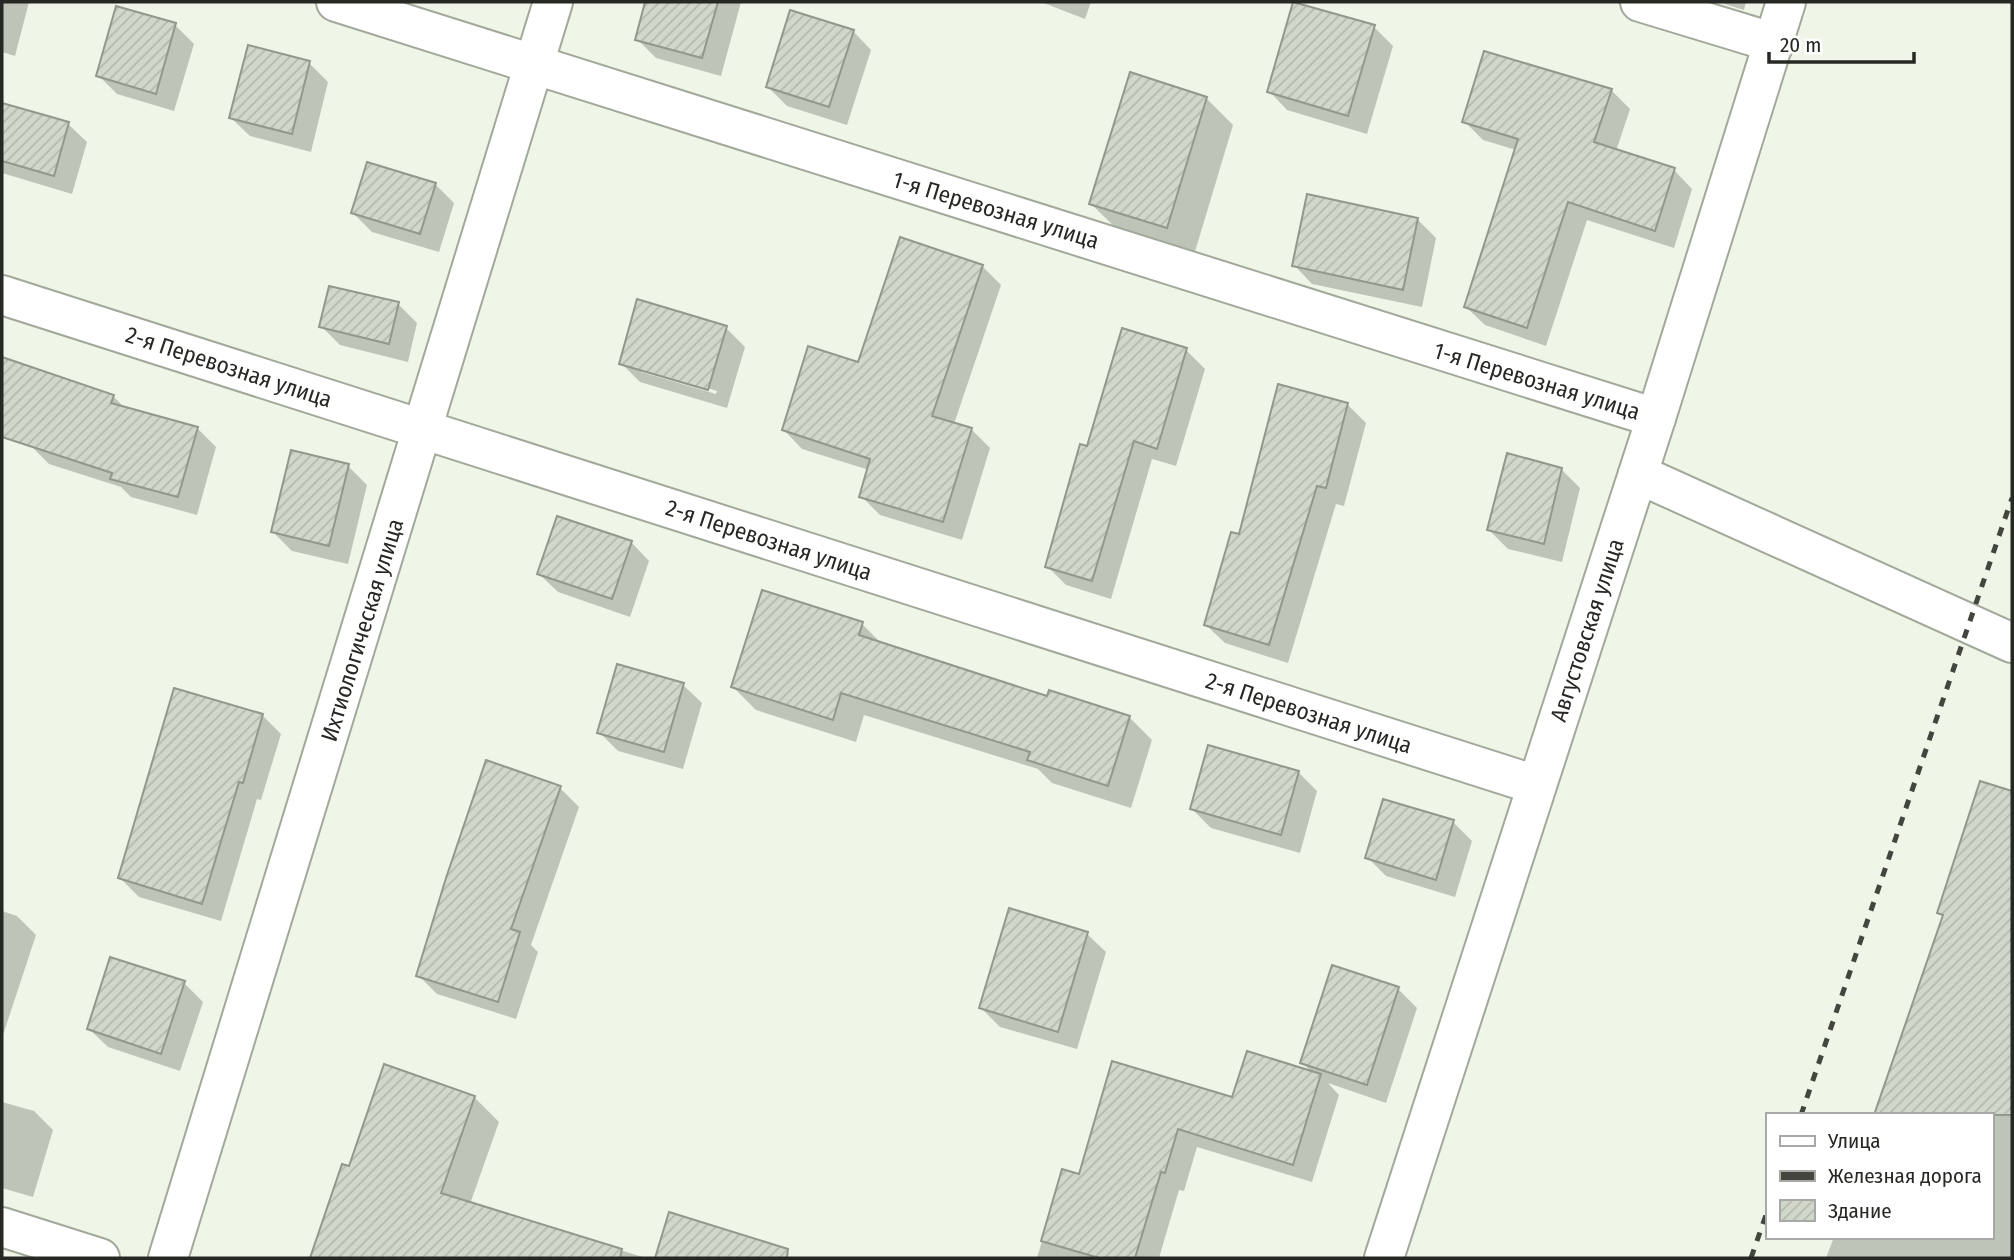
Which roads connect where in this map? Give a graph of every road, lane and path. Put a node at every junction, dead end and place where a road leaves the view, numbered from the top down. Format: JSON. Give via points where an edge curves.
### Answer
{"nodes":[{"id":1,"x":336,"y":2,"type":"edge"},
{"id":2,"x":553,"y":2,"type":"edge"},
{"id":3,"x":1640,"y":2,"type":"edge"},
{"id":4,"x":1786,"y":2,"type":"edge"},
{"id":5,"x":1775,"y":44,"type":"junction"},
{"id":6,"x":533,"y":65,"type":"junction"},
{"id":7,"x":2,"y":295,"type":"edge"},
{"id":8,"x":1656,"y":418,"type":"junction"},
{"id":9,"x":423,"y":430,"type":"junction"},
{"id":10,"x":1638,"y":474,"type":"junction"},
{"id":11,"x":2012,"y":643,"type":"edge"},
{"id":12,"x":1536,"y":785,"type":"junction"},
{"id":13,"x":2,"y":1227,"type":"edge"},
{"id":14,"x":100,"y":1258,"type":"edge"},
{"id":15,"x":168,"y":1258,"type":"edge"},
{"id":16,"x":1384,"y":1258,"type":"edge"}],
"edges":[{"from":1,"to":6,"type":"street","name":"1-я Перевозная улица"},
{"from":2,"to":6,"type":"street","name":"Ихтиологическая улица"},
{"from":3,"to":5,"type":"street"},
{"from":4,"to":5,"type":"street","name":"Августовская улица"},
{"from":5,"to":8,"type":"street","name":"Августовская улица"},
{"from":6,"to":8,"type":"street","name":"1-я Перевозная улица"},
{"from":6,"to":9,"type":"street","name":"Ихтиологическая улица"},
{"from":7,"to":9,"type":"street","name":"2-я Перевозная улица"},
{"from":8,"to":10,"type":"street","name":"Августовская улица"},
{"from":9,"to":12,"type":"street","name":"2-я Перевозная улица"},
{"from":9,"to":15,"type":"street","name":"Ихтиологическая улица"},
{"from":10,"to":11,"type":"street"},
{"from":10,"to":12,"type":"street","name":"Августовская улица"},
{"from":12,"to":16,"type":"street","name":"Августовская улица"},
{"from":13,"to":14,"type":"street"}]}
